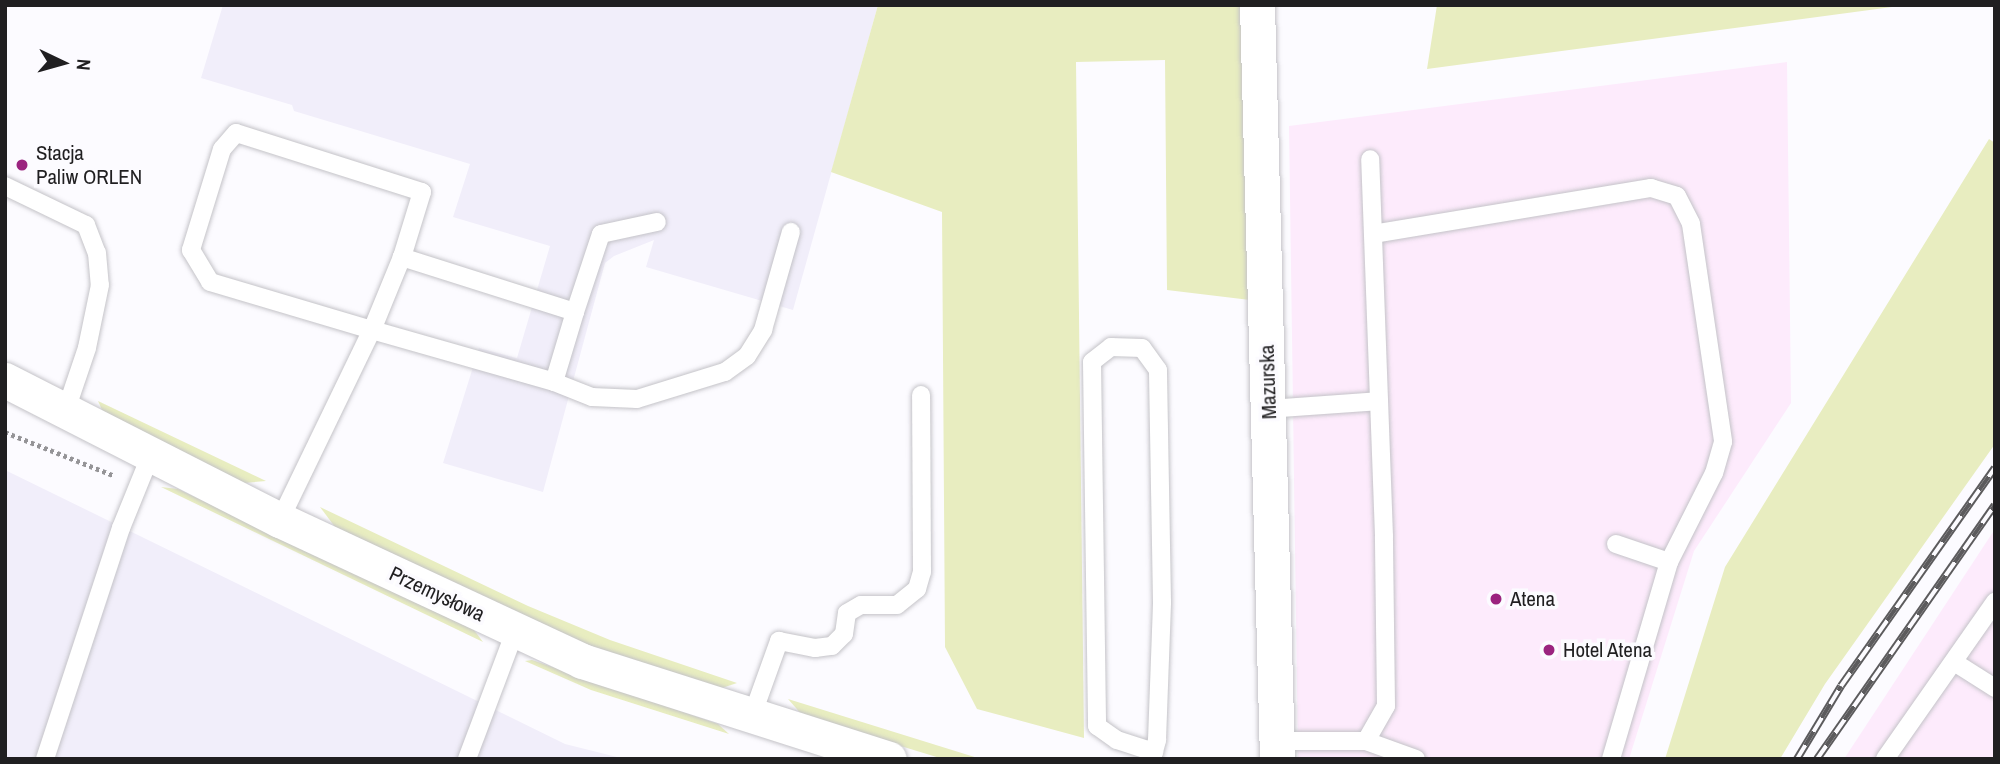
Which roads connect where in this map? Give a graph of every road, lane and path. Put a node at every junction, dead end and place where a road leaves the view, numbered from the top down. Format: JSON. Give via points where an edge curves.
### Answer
{"nodes":[{"id":1,"x":1257,"y":5,"type":"edge"},
{"id":2,"x":1370,"y":159,"type":"dead end"},
{"id":3,"x":5,"y":186,"type":"edge"},
{"id":4,"x":657,"y":222,"type":"dead end"},
{"id":5,"x":791,"y":232,"type":"dead end"},
{"id":6,"x":1373,"y":234,"type":"junction"},
{"id":7,"x":402,"y":257,"type":"junction"},
{"id":8,"x":575,"y":312,"type":"junction"},
{"id":9,"x":372,"y":330,"type":"junction"},
{"id":10,"x":5,"y":380,"type":"edge"},
{"id":11,"x":554,"y":382,"type":"junction"},
{"id":12,"x":921,"y":394,"type":"dead end"},
{"id":13,"x":1379,"y":401,"type":"junction"},
{"id":14,"x":1268,"y":409,"type":"junction"},
{"id":15,"x":65,"y":413,"type":"junction"},
{"id":16,"x":5,"y":432,"type":"edge"},
{"id":17,"x":151,"y":454,"type":"junction"},
{"id":18,"x":121,"y":478,"type":"dead end"},
{"id":19,"x":281,"y":520,"type":"junction"},
{"id":20,"x":1616,"y":544,"type":"dead end"},
{"id":21,"x":1670,"y":562,"type":"junction"},
{"id":22,"x":1995,"y":602,"type":"edge"},
{"id":23,"x":516,"y":631,"type":"junction"},
{"id":24,"x":1954,"y":663,"type":"junction"},
{"id":25,"x":1995,"y":688,"type":"edge"},
{"id":26,"x":752,"y":716,"type":"junction"},
{"id":27,"x":1366,"y":741,"type":"junction"},
{"id":28,"x":1277,"y":750,"type":"edge"},
{"id":29,"x":835,"y":751,"type":"edge"},
{"id":30,"x":1153,"y":755,"type":"edge"},
{"id":31,"x":45,"y":759,"type":"edge"},
{"id":32,"x":467,"y":759,"type":"edge"},
{"id":33,"x":889,"y":759,"type":"edge"},
{"id":34,"x":1416,"y":759,"type":"edge"},
{"id":35,"x":1611,"y":759,"type":"edge"},
{"id":36,"x":1885,"y":759,"type":"edge"}],
"edges":[{"from":1,"to":14,"type":"street","name":"Mazurska"},
{"from":2,"to":6,"type":"lane"},
{"from":3,"to":15,"type":"lane","via":[[86,225],[97,253],[100,285],[88,348]]},
{"from":4,"to":8,"type":"lane","via":[[601,234]]},
{"from":5,"to":11,"type":"lane","via":[[763,330],[747,356],[725,372],[637,400],[592,397]]},
{"from":6,"to":13,"type":"lane"},
{"from":6,"to":21,"type":"lane","via":[[1651,188],[1677,197],[1691,224],[1723,442],[1714,473]]},
{"from":7,"to":8,"type":"lane"},
{"from":7,"to":9,"type":"lane"},
{"from":7,"to":9,"type":"lane","via":[[422,192],[236,133],[222,149],[191,250],[210,282]]},
{"from":8,"to":11,"type":"lane"},
{"from":9,"to":11,"type":"lane"},
{"from":9,"to":19,"type":"lane"},
{"from":10,"to":15,"type":"street","name":"Przemysłowa"},
{"from":12,"to":26,"type":"lane","via":[[922,572],[917,589],[897,605],[861,605],[847,613],[844,634],[832,646],[815,648],[779,641]]},
{"from":13,"to":14,"type":"lane"},
{"from":13,"to":27,"type":"lane","via":[[1386,706]]},
{"from":14,"to":28,"type":"street","name":"Mazurska"},
{"from":15,"to":17,"type":"street","name":"Przemysłowa"},
{"from":16,"to":18,"type":"path"},
{"from":17,"to":19,"type":"street","name":"Przemysłowa"},
{"from":17,"to":31,"type":"lane","via":[[121,528]]},
{"from":19,"to":23,"type":"street","name":"Przemysłowa"},
{"from":20,"to":21,"type":"lane"},
{"from":21,"to":35,"type":"lane"},
{"from":22,"to":24,"type":"lane"},
{"from":23,"to":26,"type":"street","name":"Przemysłowa","via":[[606,669]]},
{"from":23,"to":32,"type":"lane"},
{"from":24,"to":25,"type":"lane"},
{"from":24,"to":36,"type":"lane"},
{"from":26,"to":29,"type":"street","name":"Przemysłowa"},
{"from":27,"to":28,"type":"lane"},
{"from":27,"to":34,"type":"lane"},
{"from":29,"to":33,"type":"street","name":"Przemysłowa"},
{"from":30,"to":30,"type":"lane","via":[[1162,602],[1158,370],[1142,348],[1111,347],[1092,362],[1097,726]]}]}
